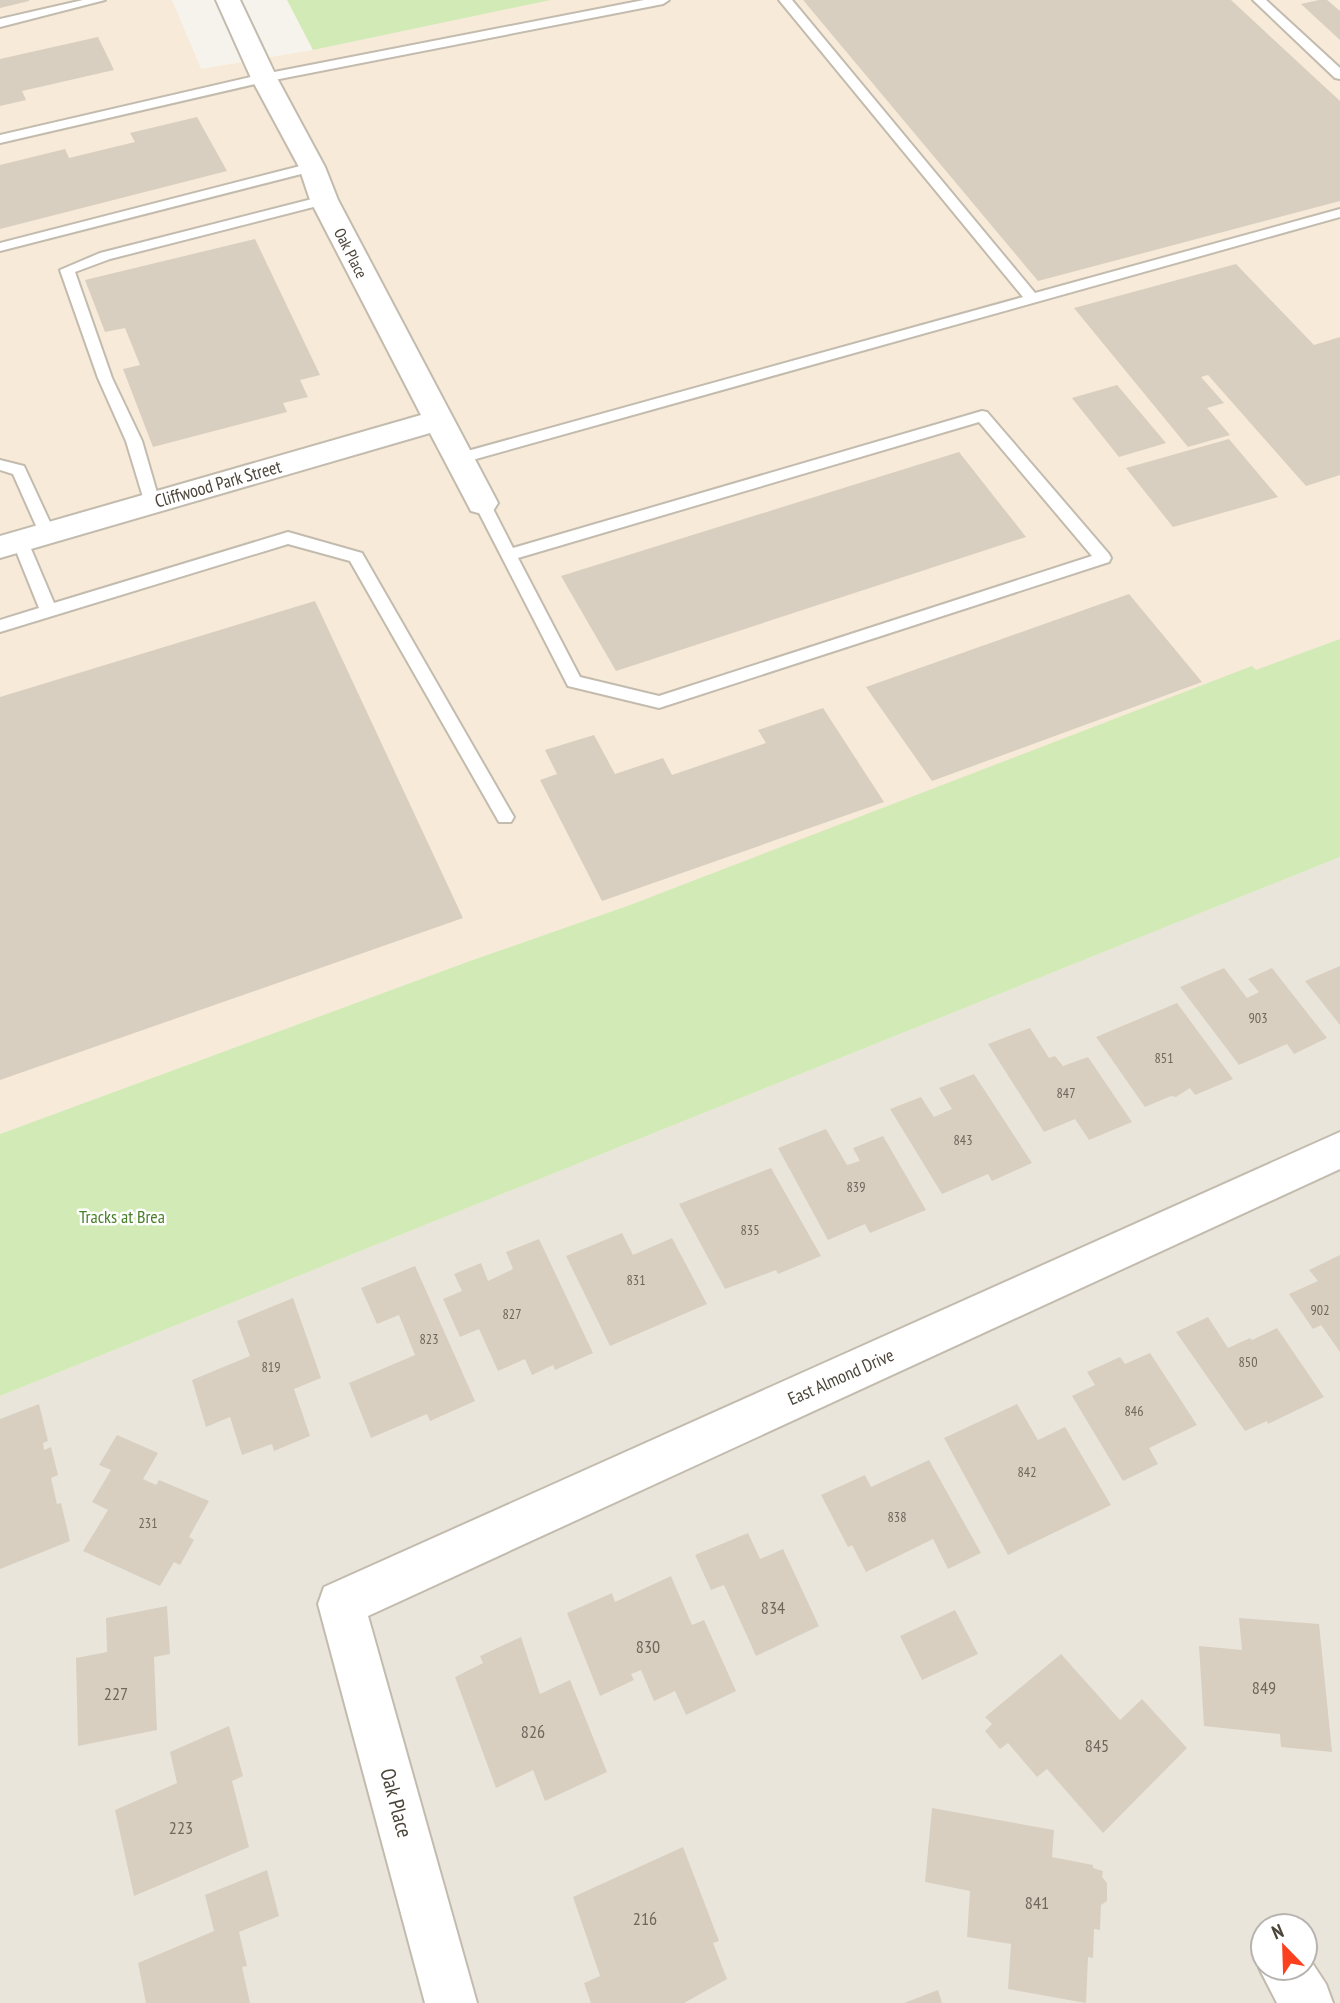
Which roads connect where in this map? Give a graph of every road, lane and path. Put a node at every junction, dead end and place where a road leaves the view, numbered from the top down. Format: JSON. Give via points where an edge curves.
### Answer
{"nodes":[{"id":1,"x":99,"y":0,"type":"edge"},
{"id":2,"x":228,"y":0,"type":"edge"},
{"id":3,"x":663,"y":0,"type":"edge"},
{"id":4,"x":785,"y":0,"type":"edge"},
{"id":5,"x":1259,"y":0,"type":"edge"},
{"id":6,"x":0,"y":23,"type":"edge"},
{"id":7,"x":1340,"y":75,"type":"edge"},
{"id":8,"x":264,"y":78,"type":"junction"},
{"id":9,"x":0,"y":139,"type":"edge"},
{"id":10,"x":312,"y":167,"type":"junction"},
{"id":11,"x":324,"y":200,"type":"junction"},
{"id":12,"x":1340,"y":213,"type":"edge"},
{"id":13,"x":0,"y":247,"type":"edge"},
{"id":14,"x":1032,"y":299,"type":"junction"},
{"id":15,"x":437,"y":421,"type":"junction"},
{"id":16,"x":458,"y":459,"type":"junction"},
{"id":17,"x":0,"y":465,"type":"edge"},
{"id":18,"x":152,"y":503,"type":"junction"},
{"id":19,"x":482,"y":503,"type":"joint"},
{"id":20,"x":22,"y":541,"type":"edge"},
{"id":21,"x":508,"y":555,"type":"junction"},
{"id":22,"x":49,"y":611,"type":"junction"},
{"id":23,"x":0,"y":626,"type":"edge"},
{"id":24,"x":505,"y":817,"type":"dead end"},
{"id":25,"x":1340,"y":1150,"type":"edge"},
{"id":26,"x":341,"y":1604,"type":"joint"},
{"id":27,"x":1294,"y":1982,"type":"edge"},
{"id":28,"x":451,"y":2003,"type":"edge"},
{"id":29,"x":1307,"y":2003,"type":"edge"}],
"edges":[{"from":1,"to":6,"type":"lane"},
{"from":2,"to":8,"type":"street","name":"Oak Place"},
{"from":3,"to":8,"type":"lane"},
{"from":4,"to":14,"type":"lane"},
{"from":5,"to":7,"type":"lane"},
{"from":8,"to":9,"type":"lane"},
{"from":8,"to":10,"type":"street","name":"Oak Place"},
{"from":10,"to":11,"type":"street","name":"Oak Place"},
{"from":10,"to":13,"type":"lane"},
{"from":11,"to":15,"type":"street","name":"Oak Place"},
{"from":11,"to":18,"type":"lane","via":[[66,270],[105,378],[134,441]]},
{"from":12,"to":14,"type":"lane"},
{"from":14,"to":16,"type":"lane"},
{"from":15,"to":16,"type":"street","name":"Oak Place"},
{"from":15,"to":18,"type":"street","name":"Cliffwood Park Street"},
{"from":16,"to":19,"type":"street","name":"Oak Place"},
{"from":17,"to":20,"type":"lane","via":[[19,470]]},
{"from":18,"to":20,"type":"street","name":"Cliffwood Park Street"},
{"from":19,"to":21,"type":"lane"},
{"from":20,"to":22,"type":"lane"},
{"from":21,"to":21,"type":"lane","via":[[574,682],[659,702],[1103,558],[982,416]]},
{"from":22,"to":23,"type":"lane"},
{"from":22,"to":24,"type":"lane","via":[[288,538],[356,557]]},
{"from":25,"to":26,"type":"street","name":"East Almond Drive"},
{"from":26,"to":28,"type":"street","name":"Oak Place"},
{"from":27,"to":29,"type":"street"}]}
